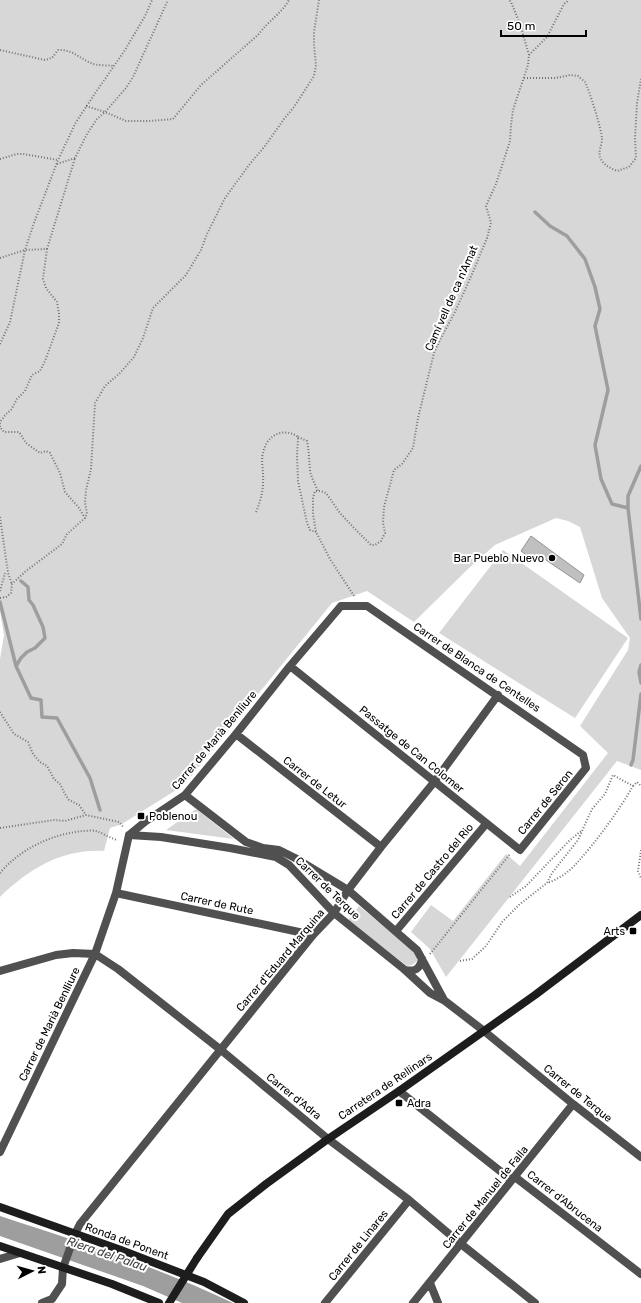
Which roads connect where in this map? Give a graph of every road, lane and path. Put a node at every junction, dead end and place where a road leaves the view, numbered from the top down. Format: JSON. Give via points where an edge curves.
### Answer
{"nodes":[{"id":1,"x":152,"y":0,"type":"edge"},
{"id":2,"x":168,"y":0,"type":"edge"},
{"id":3,"x":289,"y":0,"type":"edge"},
{"id":4,"x":319,"y":0,"type":"edge"},
{"id":5,"x":509,"y":0,"type":"edge"},
{"id":6,"x":569,"y":0,"type":"edge"},
{"id":7,"x":0,"y":50,"type":"edge"},
{"id":8,"x":529,"y":55,"type":"junction"},
{"id":9,"x":114,"y":66,"type":"junction"},
{"id":10,"x":524,"y":78,"type":"junction"},
{"id":11,"x":641,"y":79,"type":"edge"},
{"id":12,"x":86,"y":106,"type":"junction"},
{"id":13,"x":105,"y":112,"type":"junction"},
{"id":14,"x":75,"y":158,"type":"junction"},
{"id":15,"x":0,"y":159,"type":"edge"},
{"id":16,"x":58,"y":160,"type":"junction"},
{"id":17,"x":56,"y":164,"type":"junction"},
{"id":18,"x":47,"y":248,"type":"junction"},
{"id":19,"x":25,"y":250,"type":"junction"},
{"id":20,"x":0,"y":258,"type":"edge"},
{"id":21,"x":0,"y":344,"type":"edge"},
{"id":22,"x":298,"y":437,"type":"junction"},
{"id":23,"x":318,"y":491,"type":"junction"},
{"id":24,"x":256,"y":512,"type":"dead end"},
{"id":25,"x":0,"y":517,"type":"edge"},
{"id":26,"x":85,"y":518,"type":"junction"},
{"id":27,"x":316,"y":532,"type":"junction"},
{"id":28,"x":0,"y":571,"type":"edge"},
{"id":29,"x":8,"y":572,"type":"junction"},
{"id":30,"x":5,"y":573,"type":"junction"},
{"id":31,"x":12,"y":584,"type":"junction"},
{"id":32,"x":0,"y":591,"type":"edge"},
{"id":33,"x":0,"y":598,"type":"edge"},
{"id":34,"x":367,"y":606,"type":"junction"},
{"id":35,"x":290,"y":666,"type":"junction"},
{"id":36,"x":498,"y":695,"type":"junction"},
{"id":37,"x":0,"y":712,"type":"edge"},
{"id":38,"x":236,"y":734,"type":"junction"},
{"id":39,"x":586,"y":768,"type":"joint"},
{"id":40,"x":435,"y":781,"type":"junction"},
{"id":41,"x":633,"y":786,"type":"junction"},
{"id":42,"x":641,"y":786,"type":"edge"},
{"id":43,"x":185,"y":795,"type":"junction"},
{"id":44,"x":86,"y":815,"type":"junction"},
{"id":45,"x":486,"y":824,"type":"junction"},
{"id":46,"x":0,"y":828,"type":"edge"},
{"id":47,"x":582,"y":831,"type":"junction"},
{"id":48,"x":128,"y":838,"type":"junction"},
{"id":49,"x":381,"y":847,"type":"junction"},
{"id":50,"x":520,"y":850,"type":"joint"},
{"id":51,"x":641,"y":850,"type":"edge"},
{"id":52,"x":510,"y":854,"type":"dead end"},
{"id":53,"x":0,"y":873,"type":"edge"},
{"id":54,"x":641,"y":878,"type":"edge"},
{"id":55,"x":547,"y":883,"type":"junction"},
{"id":56,"x":348,"y":890,"type":"junction"},
{"id":57,"x":116,"y":893,"type":"junction"},
{"id":58,"x":510,"y":897,"type":"dead end"},
{"id":59,"x":334,"y":912,"type":"junction"},
{"id":60,"x":641,"y":915,"type":"edge"},
{"id":61,"x":396,"y":932,"type":"junction"},
{"id":62,"x":312,"y":935,"type":"junction"},
{"id":63,"x":95,"y":954,"type":"junction"},
{"id":64,"x":430,"y":954,"type":"dead end"},
{"id":65,"x":422,"y":959,"type":"junction"},
{"id":66,"x":460,"y":961,"type":"dead end"},
{"id":67,"x":0,"y":970,"type":"edge"},
{"id":68,"x":405,"y":970,"type":"junction"},
{"id":69,"x":445,"y":1001,"type":"junction"},
{"id":70,"x":484,"y":1031,"type":"junction"},
{"id":71,"x":221,"y":1050,"type":"junction"},
{"id":72,"x":399,"y":1091,"type":"junction"},
{"id":73,"x":573,"y":1104,"type":"junction"},
{"id":74,"x":328,"y":1138,"type":"junction"},
{"id":75,"x":0,"y":1152,"type":"edge"},
{"id":76,"x":641,"y":1157,"type":"edge"},
{"id":77,"x":515,"y":1177,"type":"junction"},
{"id":78,"x":409,"y":1200,"type":"junction"},
{"id":79,"x":0,"y":1207,"type":"edge"},
{"id":80,"x":75,"y":1234,"type":"junction"},
{"id":81,"x":461,"y":1244,"type":"junction"},
{"id":82,"x":0,"y":1246,"type":"edge"},
{"id":83,"x":20,"y":1253,"type":"junction"},
{"id":84,"x":0,"y":1259,"type":"edge"},
{"id":85,"x":64,"y":1268,"type":"junction"},
{"id":86,"x":641,"y":1274,"type":"edge"},
{"id":87,"x":430,"y":1283,"type":"junction"},
{"id":88,"x":42,"y":1303,"type":"edge"},
{"id":89,"x":159,"y":1303,"type":"edge"},
{"id":90,"x":168,"y":1303,"type":"edge"},
{"id":91,"x":244,"y":1303,"type":"edge"},
{"id":92,"x":325,"y":1303,"type":"edge"},
{"id":93,"x":413,"y":1303,"type":"edge"},
{"id":94,"x":438,"y":1303,"type":"edge"},
{"id":95,"x":535,"y":1303,"type":"edge"}],
"edges":[{"from":1,"to":9,"type":"path","via":[[136,32]]},
{"from":2,"to":13,"type":"path","via":[[133,77]]},
{"from":3,"to":13,"type":"path","via":[[259,34],[201,85],[173,119],[126,121]]},
{"from":4,"to":26,"type":"path","via":[[314,32],[314,76],[294,107],[248,164],[225,198],[202,250],[186,275],[153,308],[134,357],[105,386],[95,403]]},
{"from":5,"to":8,"type":"path","name":"Camí vell de ca n'Amat","via":[[520,24]]},
{"from":6,"to":8,"type":"path","via":[[564,4],[547,37]]},
{"from":7,"to":9,"type":"path","via":[[45,60],[52,58],[58,50],[66,49],[92,64]]},
{"from":8,"to":10,"type":"path","name":"Camí vell de ca n'Amat"},
{"from":9,"to":12,"type":"path"},
{"from":10,"to":11,"type":"path","via":[[556,78],[570,75],[578,76],[585,83],[600,126],[600,157],[606,166],[616,171],[630,167],[636,158],[637,103]]},
{"from":10,"to":23,"type":"path","name":"Camí vell de ca n'Amat","via":[[513,110],[510,141],[496,184],[487,201],[490,223],[487,238],[434,353],[413,448],[402,464],[394,470],[385,500],[385,533],[381,541],[371,544],[350,524],[326,493]]},
{"from":12,"to":13,"type":"path"},
{"from":12,"to":16,"type":"path"},
{"from":13,"to":14,"type":"path","via":[[87,134]]},
{"from":14,"to":17,"type":"path"},
{"from":14,"to":18,"type":"path"},
{"from":15,"to":16,"type":"path","via":[[23,154]]},
{"from":16,"to":17,"type":"path"},
{"from":17,"to":19,"type":"path"},
{"from":18,"to":19,"type":"path"},
{"from":18,"to":26,"type":"path","via":[[43,279],[46,288],[57,302],[59,323],[40,371],[32,374],[26,391],[0,422],[0,427],[4,432],[19,432],[26,443],[40,453],[50,452],[65,492]]},
{"from":19,"to":20,"type":"path"},
{"from":19,"to":21,"type":"path","via":[[10,322]]},
{"from":22,"to":23,"type":"path","via":[[307,441],[310,470]]},
{"from":22,"to":24,"type":"path","via":[[288,432],[280,432],[267,442],[262,455],[262,496]]},
{"from":22,"to":27,"type":"path","via":[[297,470],[300,492],[307,523],[310,530]]},
{"from":23,"to":27,"type":"path","via":[[315,491],[313,498]]},
{"from":25,"to":29,"type":"path"},
{"from":26,"to":31,"type":"path","via":[[67,534],[62,544]]},
{"from":27,"to":34,"type":"path","via":[[356,600]]},
{"from":28,"to":30,"type":"path"},
{"from":29,"to":30,"type":"path"},
{"from":29,"to":31,"type":"path"},
{"from":30,"to":32,"type":"path"},
{"from":31,"to":33,"type":"path","via":[[11,593]]},
{"from":34,"to":35,"type":"street","name":"Carrer de Marià Benlliure","via":[[341,606]]},
{"from":34,"to":36,"type":"street","name":"Carrer de Blanca de Centelles"},
{"from":35,"to":38,"type":"street","name":"Carrer de Marià Benlliure"},
{"from":35,"to":40,"type":"street","name":"Passatge de Can Colomer"},
{"from":36,"to":39,"type":"street","name":"Carrer de Blanca de Centelles","via":[[583,755]]},
{"from":36,"to":40,"type":"street","name":"Carrer d'Eduard Marquina"},
{"from":37,"to":44,"type":"path","via":[[14,734],[28,742],[33,754],[47,766],[69,800],[79,805]]},
{"from":38,"to":43,"type":"street","name":"Carrer de Marià Benlliure"},
{"from":38,"to":49,"type":"street","name":"Carrer de Letur"},
{"from":39,"to":50,"type":"street","name":"Carrer de Seron"},
{"from":40,"to":45,"type":"street","name":"Passatge de Can Colomer"},
{"from":40,"to":49,"type":"street","name":"Carrer d'Eduard Marquina"},
{"from":41,"to":42,"type":"path","via":[[637,782]]},
{"from":41,"to":47,"type":"path","via":[[613,775],[605,794],[592,809]]},
{"from":41,"to":55,"type":"path","via":[[622,805],[575,865]]},
{"from":43,"to":48,"type":"street","name":"Carrer de Marià Benlliure","via":[[146,821]]},
{"from":43,"to":56,"type":"street","name":"Carrer de Terque","via":[[246,842],[279,850]]},
{"from":44,"to":46,"type":"path","via":[[64,821],[54,820]]},
{"from":44,"to":48,"type":"path","via":[[119,822]]},
{"from":45,"to":50,"type":"street","name":"Passatge de Can Colomer"},
{"from":45,"to":61,"type":"street","name":"Carrer de Castro del Rio"},
{"from":47,"to":55,"type":"path"},
{"from":47,"to":58,"type":"path","via":[[526,886]]},
{"from":48,"to":53,"type":"path","via":[[110,839],[95,830],[56,837],[29,848]]},
{"from":48,"to":57,"type":"street","name":"Carrer de Marià Benlliure"},
{"from":48,"to":59,"type":"street","name":"Carrer de Terque","via":[[161,837],[276,857],[289,865]]},
{"from":49,"to":56,"type":"street","name":"Carrer d'Eduard Marquina"},
{"from":51,"to":54,"type":"path","via":[[638,871]]},
{"from":52,"to":64,"type":"path"},
{"from":55,"to":66,"type":"path","via":[[502,922],[486,946],[472,959]]},
{"from":56,"to":59,"type":"street","name":"Carrer d'Eduard Marquina"},
{"from":56,"to":61,"type":"street","name":"Carrer de Terque"},
{"from":57,"to":62,"type":"street","name":"Carrer de Rute"},
{"from":57,"to":63,"type":"street","name":"Carrer de Marià Benlliure"},
{"from":59,"to":62,"type":"street","name":"Carrer d'Eduard Marquina"},
{"from":59,"to":68,"type":"street","name":"Carrer de Terque"},
{"from":60,"to":70,"type":"street","name":"Carretera de Rellinars"},
{"from":61,"to":65,"type":"street","name":"Carrer de Terque","via":[[417,950]]},
{"from":62,"to":71,"type":"street","name":"Carrer d'Eduard Marquina"},
{"from":63,"to":67,"type":"street","via":[[56,955]]},
{"from":63,"to":71,"type":"street","name":"Carrer d'Adra","via":[[118,969]]},
{"from":63,"to":75,"type":"street","name":"Carrer de Marià Benlliure"},
{"from":65,"to":68,"type":"street","via":[[417,969]]},
{"from":65,"to":69,"type":"street","name":"Carrer de Terque"},
{"from":68,"to":69,"type":"street","name":"Carrer de Terque","via":[[430,993]]},
{"from":69,"to":70,"type":"street","name":"Carrer de Terque"},
{"from":70,"to":72,"type":"street","name":"Carretera de Rellinars"},
{"from":70,"to":73,"type":"street","name":"Carrer de Terque"},
{"from":71,"to":74,"type":"street","name":"Carrer d'Adra"},
{"from":71,"to":80,"type":"street","name":"Carrer d'Eduard Marquina","via":[[80,1224]]},
{"from":72,"to":74,"type":"street","name":"Carretera de Rellinars"},
{"from":72,"to":77,"type":"street","name":"Carrer d'Abrucena","via":[[508,1178]]},
{"from":73,"to":76,"type":"street","name":"Carrer de Terque"},
{"from":73,"to":77,"type":"street","name":"Carrer de Manuel de Falla"},
{"from":74,"to":78,"type":"street","name":"Carrer d'Adra"},
{"from":74,"to":90,"type":"street","name":"Carretera de Rellinars","bridge":true,"via":[[228,1214]]},
{"from":77,"to":81,"type":"street","name":"Carrer de Manuel de Falla"},
{"from":77,"to":86,"type":"street","name":"Carrer d'Abrucena"},
{"from":78,"to":81,"type":"street","name":"Carrer d'Adra"},
{"from":78,"to":92,"type":"street","name":"Carrer de Linares"},
{"from":79,"to":80,"type":"street","name":"Ronda de Ponent"},
{"from":80,"to":85,"type":"street","name":"Carrer d'Eduard Marquina"},
{"from":80,"to":91,"type":"street","name":"Ronda de Ponent","via":[[204,1282]]},
{"from":81,"to":87,"type":"street","name":"Carrer de Manuel de Falla"},
{"from":81,"to":95,"type":"street","name":"Carrer d'Adra"},
{"from":82,"to":83,"type":"street"},
{"from":83,"to":84,"type":"street"},
{"from":83,"to":85,"type":"street"},
{"from":85,"to":88,"type":"street","name":"Carrer d'Eduard Marquina","via":[[62,1284],[52,1299]]},
{"from":85,"to":89,"type":"street"},
{"from":87,"to":93,"type":"street","name":"Carrer de Manuel de Falla"},
{"from":87,"to":94,"type":"street"}]}
